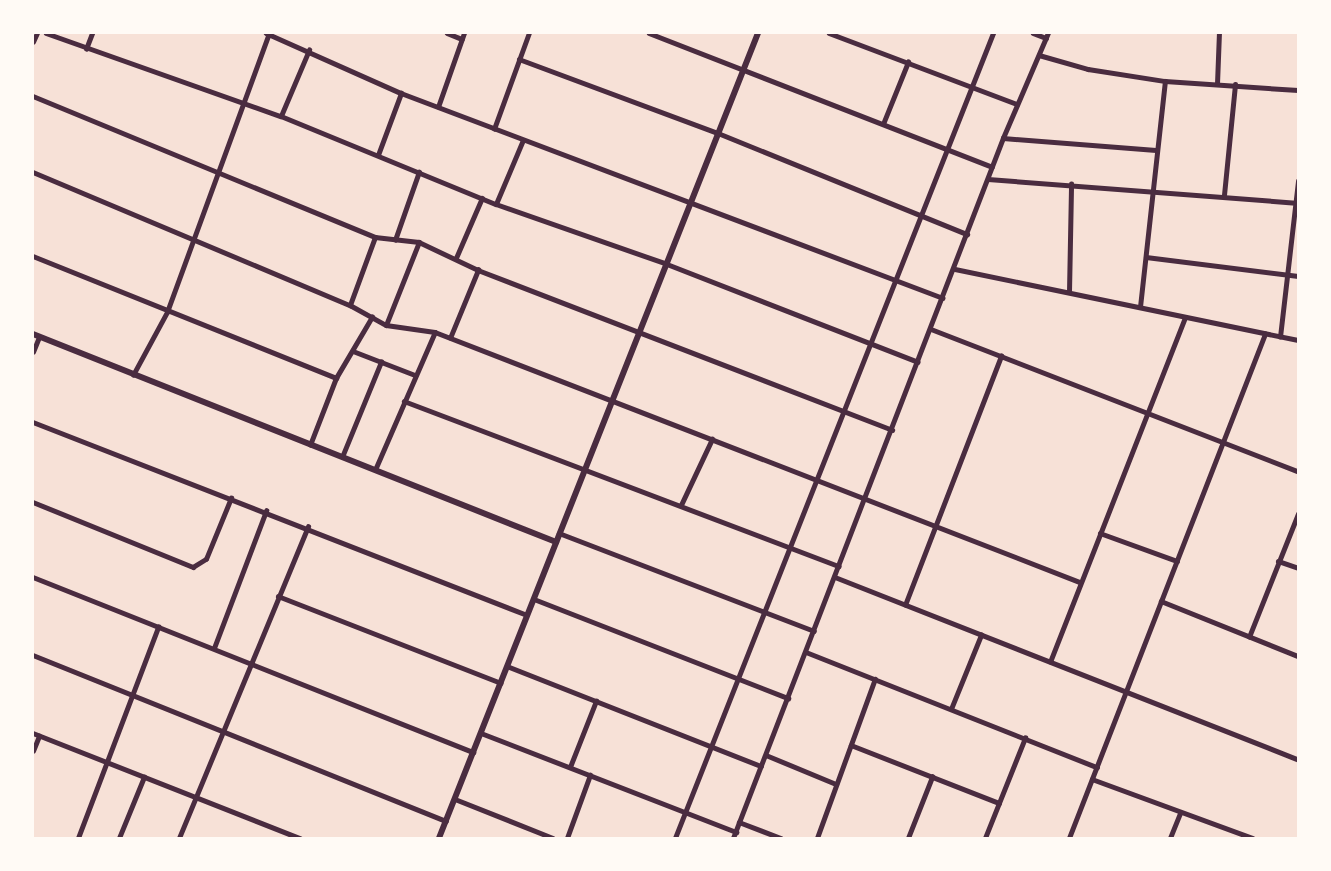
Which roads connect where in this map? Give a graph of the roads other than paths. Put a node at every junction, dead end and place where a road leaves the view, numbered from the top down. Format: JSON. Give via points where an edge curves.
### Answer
{"nodes":[{"id":1,"x":37,"y":33,"type":"edge"},
{"id":2,"x":46,"y":33,"type":"edge"},
{"id":3,"x":92,"y":33,"type":"edge"},
{"id":4,"x":268,"y":33,"type":"edge"},
{"id":5,"x":447,"y":33,"type":"edge"},
{"id":6,"x":464,"y":33,"type":"edge"},
{"id":7,"x":528,"y":33,"type":"edge"},
{"id":8,"x":649,"y":33,"type":"edge"},
{"id":9,"x":758,"y":33,"type":"edge"},
{"id":10,"x":829,"y":33,"type":"edge"},
{"id":11,"x":993,"y":33,"type":"edge"},
{"id":12,"x":1033,"y":33,"type":"edge"},
{"id":13,"x":1219,"y":33,"type":"edge"},
{"id":14,"x":1047,"y":35,"type":"edge"},
{"id":15,"x":462,"y":39,"type":"junction"},
{"id":16,"x":33,"y":42,"type":"edge"},
{"id":17,"x":86,"y":49,"type":"junction"},
{"id":18,"x":309,"y":50,"type":"junction"},
{"id":19,"x":1039,"y":55,"type":"junction"},
{"id":20,"x":519,"y":59,"type":"junction"},
{"id":21,"x":908,"y":62,"type":"junction"},
{"id":22,"x":744,"y":69,"type":"junction"},
{"id":23,"x":1165,"y":81,"type":"junction"},
{"id":24,"x":1217,"y":84,"type":"junction"},
{"id":25,"x":1235,"y":85,"type":"junction"},
{"id":26,"x":974,"y":87,"type":"junction"},
{"id":27,"x":1298,"y":90,"type":"edge"},
{"id":28,"x":400,"y":93,"type":"junction"},
{"id":29,"x":33,"y":97,"type":"edge"},
{"id":30,"x":244,"y":102,"type":"junction"},
{"id":31,"x":1017,"y":104,"type":"junction"},
{"id":32,"x":438,"y":107,"type":"junction"},
{"id":33,"x":281,"y":116,"type":"junction"},
{"id":34,"x":883,"y":124,"type":"junction"},
{"id":35,"x":494,"y":129,"type":"junction"},
{"id":36,"x":718,"y":133,"type":"junction"},
{"id":37,"x":1003,"y":138,"type":"junction"},
{"id":38,"x":523,"y":140,"type":"junction"},
{"id":39,"x":947,"y":150,"type":"junction"},
{"id":40,"x":1156,"y":150,"type":"junction"},
{"id":41,"x":378,"y":155,"type":"junction"},
{"id":42,"x":992,"y":167,"type":"junction"},
{"id":43,"x":33,"y":172,"type":"edge"},
{"id":44,"x":218,"y":172,"type":"junction"},
{"id":45,"x":419,"y":172,"type":"junction"},
{"id":46,"x":988,"y":179,"type":"junction"},
{"id":47,"x":1298,"y":182,"type":"edge"},
{"id":48,"x":1071,"y":184,"type":"junction"},
{"id":49,"x":1153,"y":190,"type":"junction"},
{"id":50,"x":1224,"y":195,"type":"junction"},
{"id":51,"x":482,"y":198,"type":"junction"},
{"id":52,"x":692,"y":200,"type":"junction"},
{"id":53,"x":1297,"y":203,"type":"edge"},
{"id":54,"x":496,"y":204,"type":"junction"},
{"id":55,"x":920,"y":215,"type":"junction"},
{"id":56,"x":968,"y":234,"type":"junction"},
{"id":57,"x":375,"y":237,"type":"junction"},
{"id":58,"x":395,"y":240,"type":"junction"},
{"id":59,"x":190,"y":241,"type":"junction"},
{"id":60,"x":419,"y":242,"type":"junction"},
{"id":61,"x":33,"y":256,"type":"edge"},
{"id":62,"x":1146,"y":257,"type":"junction"},
{"id":63,"x":456,"y":258,"type":"junction"},
{"id":64,"x":666,"y":264,"type":"junction"},
{"id":65,"x":955,"y":269,"type":"junction"},
{"id":66,"x":478,"y":270,"type":"junction"},
{"id":67,"x":1288,"y":275,"type":"junction"},
{"id":68,"x":1298,"y":276,"type":"edge"},
{"id":69,"x":895,"y":279,"type":"junction"},
{"id":70,"x":1069,"y":292,"type":"junction"},
{"id":71,"x":943,"y":298,"type":"junction"},
{"id":72,"x":350,"y":305,"type":"junction"},
{"id":73,"x":1140,"y":308,"type":"junction"},
{"id":74,"x":167,"y":312,"type":"junction"},
{"id":75,"x":372,"y":317,"type":"junction"},
{"id":76,"x":1185,"y":317,"type":"junction"},
{"id":77,"x":386,"y":325,"type":"junction"},
{"id":78,"x":931,"y":329,"type":"junction"},
{"id":79,"x":640,"y":330,"type":"junction"},
{"id":80,"x":435,"y":332,"type":"junction"},
{"id":81,"x":1265,"y":334,"type":"junction"},
{"id":82,"x":36,"y":336,"type":"edge"},
{"id":83,"x":1280,"y":337,"type":"junction"},
{"id":84,"x":450,"y":338,"type":"junction"},
{"id":85,"x":1298,"y":340,"type":"edge"},
{"id":86,"x":870,"y":343,"type":"junction"},
{"id":87,"x":353,"y":351,"type":"junction"},
{"id":88,"x":33,"y":352,"type":"edge"},
{"id":89,"x":1001,"y":357,"type":"junction"},
{"id":90,"x":381,"y":362,"type":"junction"},
{"id":91,"x":918,"y":362,"type":"junction"},
{"id":92,"x":133,"y":375,"type":"junction"},
{"id":93,"x":415,"y":375,"type":"junction"},
{"id":94,"x":336,"y":378,"type":"junction"},
{"id":95,"x":612,"y":400,"type":"junction"},
{"id":96,"x":404,"y":401,"type":"junction"},
{"id":97,"x":844,"y":410,"type":"junction"},
{"id":98,"x":1147,"y":412,"type":"junction"},
{"id":99,"x":33,"y":422,"type":"edge"},
{"id":100,"x":892,"y":430,"type":"junction"},
{"id":101,"x":712,"y":439,"type":"junction"},
{"id":102,"x":1223,"y":442,"type":"junction"},
{"id":103,"x":310,"y":445,"type":"junction"},
{"id":104,"x":342,"y":457,"type":"junction"},
{"id":105,"x":585,"y":468,"type":"junction"},
{"id":106,"x":375,"y":470,"type":"junction"},
{"id":107,"x":1298,"y":471,"type":"edge"},
{"id":108,"x":817,"y":479,"type":"junction"},
{"id":109,"x":231,"y":498,"type":"junction"},
{"id":110,"x":865,"y":499,"type":"junction"},
{"id":111,"x":33,"y":502,"type":"edge"},
{"id":112,"x":681,"y":505,"type":"junction"},
{"id":113,"x":266,"y":511,"type":"junction"},
{"id":114,"x":1298,"y":514,"type":"edge"},
{"id":115,"x":308,"y":527,"type":"junction"},
{"id":116,"x":937,"y":527,"type":"junction"},
{"id":117,"x":1101,"y":532,"type":"junction"},
{"id":118,"x":560,"y":533,"type":"junction"},
{"id":119,"x":556,"y":542,"type":"junction"},
{"id":120,"x":790,"y":547,"type":"junction"},
{"id":121,"x":1177,"y":561,"type":"junction"},
{"id":122,"x":1278,"y":561,"type":"junction"},
{"id":123,"x":839,"y":566,"type":"junction"},
{"id":124,"x":1298,"y":568,"type":"edge"},
{"id":125,"x":33,"y":577,"type":"edge"},
{"id":126,"x":835,"y":577,"type":"junction"},
{"id":127,"x":1080,"y":582,"type":"junction"},
{"id":128,"x":278,"y":596,"type":"junction"},
{"id":129,"x":534,"y":599,"type":"junction"},
{"id":130,"x":1161,"y":602,"type":"junction"},
{"id":131,"x":905,"y":605,"type":"junction"},
{"id":132,"x":764,"y":613,"type":"junction"},
{"id":133,"x":527,"y":615,"type":"junction"},
{"id":134,"x":158,"y":627,"type":"junction"},
{"id":135,"x":814,"y":631,"type":"junction"},
{"id":136,"x":981,"y":634,"type":"junction"},
{"id":137,"x":1249,"y":637,"type":"junction"},
{"id":138,"x":214,"y":648,"type":"junction"},
{"id":139,"x":806,"y":652,"type":"junction"},
{"id":140,"x":33,"y":655,"type":"edge"},
{"id":141,"x":1298,"y":656,"type":"edge"},
{"id":142,"x":250,"y":662,"type":"junction"},
{"id":143,"x":1050,"y":662,"type":"junction"},
{"id":144,"x":507,"y":666,"type":"junction"},
{"id":145,"x":738,"y":679,"type":"junction"},
{"id":146,"x":875,"y":680,"type":"junction"},
{"id":147,"x":501,"y":683,"type":"junction"},
{"id":148,"x":1127,"y":692,"type":"junction"},
{"id":149,"x":134,"y":694,"type":"junction"},
{"id":150,"x":788,"y":698,"type":"junction"},
{"id":151,"x":596,"y":701,"type":"junction"},
{"id":152,"x":951,"y":709,"type":"junction"},
{"id":153,"x":223,"y":728,"type":"junction"},
{"id":154,"x":481,"y":733,"type":"junction"},
{"id":155,"x":36,"y":734,"type":"edge"},
{"id":156,"x":1025,"y":738,"type":"junction"},
{"id":157,"x":851,"y":745,"type":"junction"},
{"id":158,"x":711,"y":746,"type":"junction"},
{"id":159,"x":33,"y":751,"type":"edge"},
{"id":160,"x":473,"y":752,"type":"junction"},
{"id":161,"x":766,"y":755,"type":"junction"},
{"id":162,"x":1298,"y":759,"type":"edge"},
{"id":163,"x":108,"y":762,"type":"junction"},
{"id":164,"x":761,"y":766,"type":"junction"},
{"id":165,"x":1097,"y":767,"type":"junction"},
{"id":166,"x":570,"y":768,"type":"junction"},
{"id":167,"x":590,"y":775,"type":"junction"},
{"id":168,"x":144,"y":777,"type":"junction"},
{"id":169,"x":932,"y":777,"type":"junction"},
{"id":170,"x":1092,"y":779,"type":"junction"},
{"id":171,"x":836,"y":784,"type":"junction"},
{"id":172,"x":195,"y":797,"type":"junction"},
{"id":173,"x":455,"y":799,"type":"junction"},
{"id":174,"x":999,"y":803,"type":"junction"},
{"id":175,"x":685,"y":812,"type":"junction"},
{"id":176,"x":1180,"y":813,"type":"junction"},
{"id":177,"x":446,"y":821,"type":"junction"},
{"id":178,"x":740,"y":822,"type":"junction"},
{"id":179,"x":736,"y":832,"type":"junction"},
{"id":180,"x":78,"y":838,"type":"edge"},
{"id":181,"x":119,"y":838,"type":"edge"},
{"id":182,"x":179,"y":838,"type":"edge"},
{"id":183,"x":300,"y":838,"type":"edge"},
{"id":184,"x":440,"y":838,"type":"edge"},
{"id":185,"x":553,"y":838,"type":"edge"},
{"id":186,"x":567,"y":838,"type":"edge"},
{"id":187,"x":675,"y":838,"type":"edge"},
{"id":188,"x":733,"y":838,"type":"edge"},
{"id":189,"x":781,"y":838,"type":"edge"},
{"id":190,"x":817,"y":838,"type":"edge"},
{"id":191,"x":908,"y":838,"type":"edge"},
{"id":192,"x":986,"y":838,"type":"edge"},
{"id":193,"x":1069,"y":838,"type":"edge"},
{"id":194,"x":1170,"y":838,"type":"edge"},
{"id":195,"x":1252,"y":838,"type":"edge"}],
"edges":[{"from":1,"to":16,"type":"street"},
{"from":2,"to":17,"type":"street"},
{"from":3,"to":17,"type":"street"},
{"from":4,"to":18,"type":"street"},
{"from":4,"to":30,"type":"street"},
{"from":5,"to":15,"type":"street"},
{"from":6,"to":15,"type":"street"},
{"from":7,"to":20,"type":"street"},
{"from":8,"to":22,"type":"street"},
{"from":9,"to":22,"type":"street"},
{"from":10,"to":21,"type":"street"},
{"from":11,"to":26,"type":"street"},
{"from":12,"to":14,"type":"street"},
{"from":13,"to":24,"type":"street"},
{"from":14,"to":19,"type":"street"},
{"from":15,"to":32,"type":"street"},
{"from":17,"to":30,"type":"street"},
{"from":18,"to":28,"type":"street"},
{"from":18,"to":33,"type":"street"},
{"from":19,"to":23,"type":"street","via":[[1088,69]]},
{"from":19,"to":31,"type":"street"},
{"from":20,"to":35,"type":"street"},
{"from":20,"to":36,"type":"street"},
{"from":21,"to":26,"type":"street"},
{"from":21,"to":34,"type":"street"},
{"from":22,"to":34,"type":"street"},
{"from":22,"to":36,"type":"street"},
{"from":23,"to":24,"type":"street"},
{"from":23,"to":40,"type":"street"},
{"from":24,"to":25,"type":"street"},
{"from":25,"to":27,"type":"street"},
{"from":25,"to":50,"type":"street"},
{"from":26,"to":31,"type":"street"},
{"from":26,"to":39,"type":"street"},
{"from":28,"to":32,"type":"street"},
{"from":28,"to":41,"type":"street"},
{"from":29,"to":44,"type":"street"},
{"from":30,"to":33,"type":"street"},
{"from":30,"to":44,"type":"street"},
{"from":31,"to":37,"type":"street"},
{"from":32,"to":35,"type":"street"},
{"from":33,"to":41,"type":"street"},
{"from":34,"to":39,"type":"street"},
{"from":35,"to":38,"type":"street"},
{"from":36,"to":52,"type":"street"},
{"from":36,"to":55,"type":"street"},
{"from":37,"to":40,"type":"street"},
{"from":37,"to":42,"type":"street"},
{"from":38,"to":52,"type":"street"},
{"from":38,"to":54,"type":"street"},
{"from":39,"to":42,"type":"street"},
{"from":39,"to":55,"type":"street"},
{"from":40,"to":49,"type":"street"},
{"from":41,"to":45,"type":"street"},
{"from":42,"to":46,"type":"street"},
{"from":43,"to":59,"type":"street"},
{"from":44,"to":57,"type":"street"},
{"from":44,"to":59,"type":"street"},
{"from":45,"to":51,"type":"street"},
{"from":45,"to":58,"type":"street"},
{"from":46,"to":48,"type":"street"},
{"from":46,"to":56,"type":"street"},
{"from":47,"to":53,"type":"street"},
{"from":48,"to":49,"type":"street"},
{"from":48,"to":70,"type":"street"},
{"from":49,"to":50,"type":"street"},
{"from":49,"to":62,"type":"street"},
{"from":50,"to":53,"type":"street"},
{"from":51,"to":54,"type":"street"},
{"from":51,"to":63,"type":"street"},
{"from":52,"to":64,"type":"street"},
{"from":52,"to":69,"type":"street"},
{"from":53,"to":67,"type":"street"},
{"from":54,"to":64,"type":"street"},
{"from":55,"to":56,"type":"street"},
{"from":55,"to":69,"type":"street"},
{"from":56,"to":65,"type":"street"},
{"from":57,"to":58,"type":"street"},
{"from":57,"to":72,"type":"street"},
{"from":58,"to":60,"type":"street"},
{"from":59,"to":72,"type":"street"},
{"from":59,"to":74,"type":"street"},
{"from":60,"to":63,"type":"street"},
{"from":60,"to":77,"type":"street"},
{"from":61,"to":74,"type":"street"},
{"from":62,"to":67,"type":"street"},
{"from":62,"to":73,"type":"street"},
{"from":63,"to":66,"type":"street"},
{"from":64,"to":79,"type":"street"},
{"from":64,"to":86,"type":"street"},
{"from":65,"to":70,"type":"street"},
{"from":65,"to":71,"type":"street"},
{"from":66,"to":79,"type":"street"},
{"from":66,"to":84,"type":"street"},
{"from":67,"to":68,"type":"street"},
{"from":67,"to":83,"type":"street"},
{"from":69,"to":71,"type":"street"},
{"from":69,"to":86,"type":"street"},
{"from":70,"to":73,"type":"street"},
{"from":71,"to":78,"type":"street"},
{"from":72,"to":75,"type":"street"},
{"from":73,"to":76,"type":"street"},
{"from":74,"to":92,"type":"street"},
{"from":74,"to":94,"type":"street"},
{"from":75,"to":77,"type":"street"},
{"from":75,"to":87,"type":"street"},
{"from":76,"to":81,"type":"street"},
{"from":76,"to":98,"type":"street"},
{"from":77,"to":80,"type":"street"},
{"from":78,"to":89,"type":"street"},
{"from":78,"to":91,"type":"street"},
{"from":79,"to":95,"type":"street"},
{"from":79,"to":97,"type":"street"},
{"from":80,"to":84,"type":"street"},
{"from":80,"to":93,"type":"street"},
{"from":81,"to":83,"type":"street"},
{"from":81,"to":102,"type":"street"},
{"from":82,"to":88,"type":"street"},
{"from":82,"to":92,"type":"street"},
{"from":83,"to":85,"type":"street"},
{"from":84,"to":95,"type":"street"},
{"from":86,"to":91,"type":"street"},
{"from":86,"to":97,"type":"street"},
{"from":87,"to":90,"type":"street"},
{"from":87,"to":94,"type":"street"},
{"from":89,"to":98,"type":"street"},
{"from":89,"to":116,"type":"street"},
{"from":90,"to":93,"type":"street"},
{"from":90,"to":104,"type":"street"},
{"from":91,"to":100,"type":"street"},
{"from":92,"to":103,"type":"street"},
{"from":93,"to":96,"type":"street"},
{"from":94,"to":103,"type":"street"},
{"from":95,"to":101,"type":"street"},
{"from":95,"to":105,"type":"street"},
{"from":96,"to":105,"type":"street"},
{"from":96,"to":106,"type":"street"},
{"from":97,"to":100,"type":"street"},
{"from":97,"to":108,"type":"street"},
{"from":98,"to":102,"type":"street"},
{"from":98,"to":117,"type":"street"},
{"from":99,"to":109,"type":"street"},
{"from":100,"to":110,"type":"street"},
{"from":101,"to":108,"type":"street"},
{"from":101,"to":112,"type":"street"},
{"from":102,"to":107,"type":"street"},
{"from":102,"to":121,"type":"street"},
{"from":103,"to":104,"type":"street"},
{"from":104,"to":106,"type":"street"},
{"from":105,"to":112,"type":"street"},
{"from":105,"to":118,"type":"street"},
{"from":106,"to":119,"type":"street"},
{"from":108,"to":110,"type":"street"},
{"from":108,"to":120,"type":"street"},
{"from":109,"to":111,"type":"street","via":[[206,560],[193,567]]},
{"from":109,"to":113,"type":"street"},
{"from":110,"to":116,"type":"street"},
{"from":110,"to":123,"type":"street"},
{"from":112,"to":120,"type":"street"},
{"from":113,"to":115,"type":"street"},
{"from":113,"to":138,"type":"street"},
{"from":114,"to":122,"type":"street"},
{"from":115,"to":128,"type":"street"},
{"from":115,"to":133,"type":"street"},
{"from":116,"to":127,"type":"street"},
{"from":116,"to":131,"type":"street"},
{"from":117,"to":121,"type":"street"},
{"from":117,"to":127,"type":"street"},
{"from":118,"to":119,"type":"street"},
{"from":118,"to":132,"type":"street"},
{"from":119,"to":129,"type":"street"},
{"from":120,"to":123,"type":"street"},
{"from":120,"to":132,"type":"street"},
{"from":121,"to":130,"type":"street"},
{"from":122,"to":124,"type":"street"},
{"from":122,"to":137,"type":"street"},
{"from":123,"to":126,"type":"street"},
{"from":125,"to":134,"type":"street"},
{"from":126,"to":131,"type":"street"},
{"from":126,"to":135,"type":"street"},
{"from":127,"to":143,"type":"street"},
{"from":128,"to":142,"type":"street"},
{"from":128,"to":147,"type":"street"},
{"from":129,"to":133,"type":"street"},
{"from":129,"to":145,"type":"street"},
{"from":130,"to":137,"type":"street"},
{"from":130,"to":148,"type":"street"},
{"from":131,"to":136,"type":"street"},
{"from":132,"to":135,"type":"street"},
{"from":132,"to":145,"type":"street"},
{"from":133,"to":144,"type":"street"},
{"from":134,"to":138,"type":"street"},
{"from":134,"to":149,"type":"street"},
{"from":135,"to":139,"type":"street"},
{"from":136,"to":143,"type":"street"},
{"from":136,"to":152,"type":"street"},
{"from":137,"to":141,"type":"street"},
{"from":138,"to":142,"type":"street"},
{"from":139,"to":146,"type":"street"},
{"from":139,"to":150,"type":"street"},
{"from":140,"to":149,"type":"street"},
{"from":142,"to":153,"type":"street"},
{"from":142,"to":160,"type":"street"},
{"from":143,"to":148,"type":"street"},
{"from":144,"to":147,"type":"street"},
{"from":144,"to":151,"type":"street"},
{"from":145,"to":150,"type":"street"},
{"from":145,"to":158,"type":"street"},
{"from":146,"to":152,"type":"street"},
{"from":146,"to":157,"type":"street"},
{"from":147,"to":154,"type":"street"},
{"from":148,"to":162,"type":"street"},
{"from":148,"to":165,"type":"street"},
{"from":149,"to":153,"type":"street"},
{"from":149,"to":163,"type":"street"},
{"from":150,"to":161,"type":"street"},
{"from":151,"to":158,"type":"street"},
{"from":151,"to":166,"type":"street"},
{"from":152,"to":156,"type":"street"},
{"from":153,"to":172,"type":"street"},
{"from":153,"to":177,"type":"street"},
{"from":154,"to":160,"type":"street"},
{"from":154,"to":166,"type":"street"},
{"from":155,"to":159,"type":"street"},
{"from":155,"to":163,"type":"street"},
{"from":156,"to":165,"type":"street"},
{"from":156,"to":174,"type":"street"},
{"from":157,"to":169,"type":"street"},
{"from":157,"to":171,"type":"street"},
{"from":158,"to":164,"type":"street"},
{"from":158,"to":175,"type":"street"},
{"from":160,"to":173,"type":"street"},
{"from":161,"to":164,"type":"street"},
{"from":161,"to":171,"type":"street"},
{"from":163,"to":168,"type":"street"},
{"from":163,"to":180,"type":"street"},
{"from":164,"to":178,"type":"street"},
{"from":165,"to":170,"type":"street"},
{"from":166,"to":167,"type":"street"},
{"from":167,"to":175,"type":"street"},
{"from":167,"to":186,"type":"street"},
{"from":168,"to":172,"type":"street"},
{"from":168,"to":181,"type":"street"},
{"from":169,"to":174,"type":"street"},
{"from":169,"to":191,"type":"street"},
{"from":170,"to":176,"type":"street"},
{"from":170,"to":193,"type":"street"},
{"from":171,"to":190,"type":"street"},
{"from":172,"to":182,"type":"street"},
{"from":172,"to":183,"type":"street"},
{"from":173,"to":177,"type":"street"},
{"from":173,"to":185,"type":"street"},
{"from":174,"to":192,"type":"street"},
{"from":175,"to":179,"type":"street"},
{"from":175,"to":187,"type":"street"},
{"from":176,"to":194,"type":"street"},
{"from":176,"to":195,"type":"street"},
{"from":177,"to":184,"type":"street"},
{"from":178,"to":179,"type":"street"},
{"from":178,"to":189,"type":"street"},
{"from":179,"to":188,"type":"street"}]}
